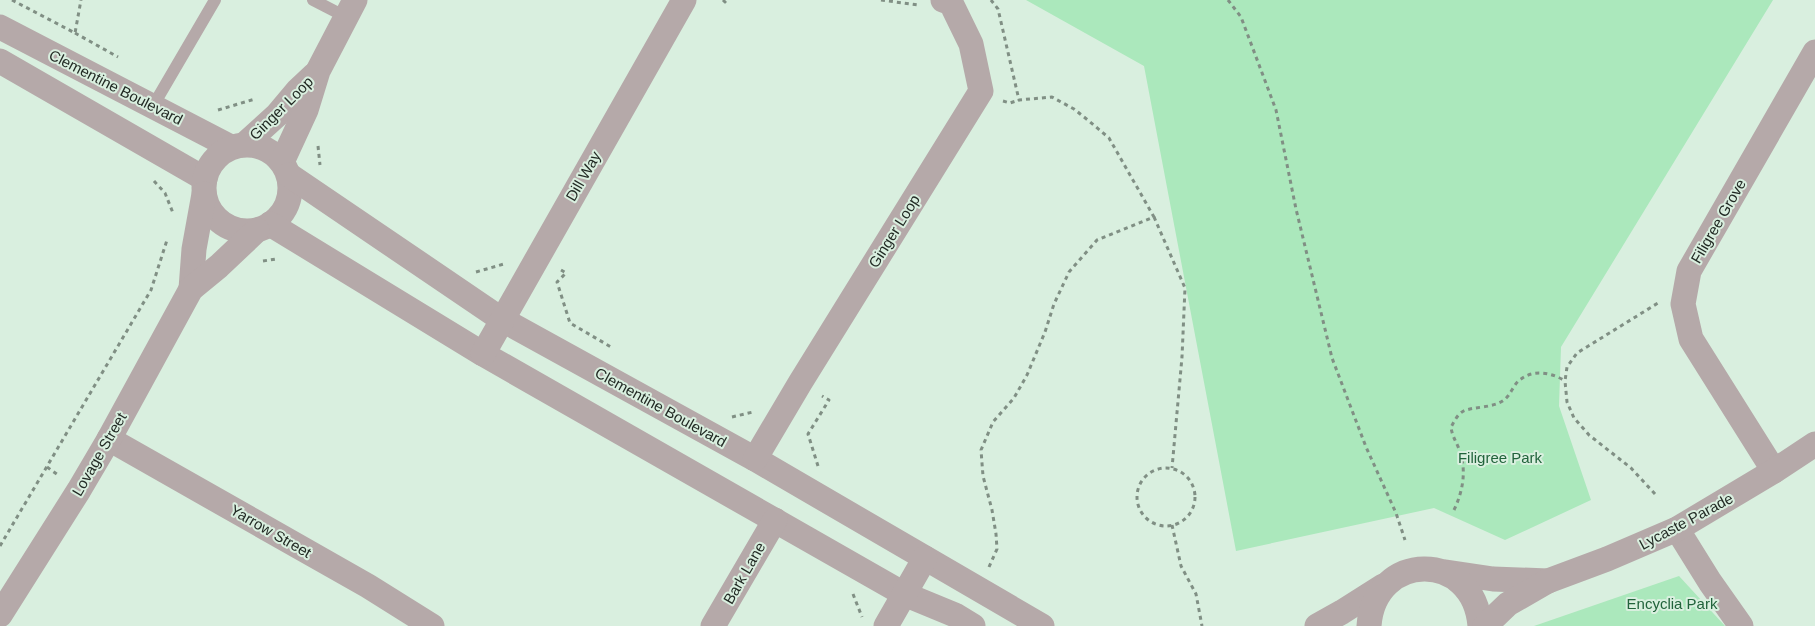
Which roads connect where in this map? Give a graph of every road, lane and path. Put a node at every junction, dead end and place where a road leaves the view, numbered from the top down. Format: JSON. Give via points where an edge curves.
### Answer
{"nodes":[{"id":1,"x":12,"y":0,"type":"edge"},
{"id":2,"x":81,"y":0,"type":"edge"},
{"id":3,"x":215,"y":0,"type":"edge"},
{"id":4,"x":313,"y":0,"type":"edge"},
{"id":5,"x":684,"y":0,"type":"edge"},
{"id":6,"x":881,"y":0,"type":"edge"},
{"id":7,"x":991,"y":0,"type":"edge"},
{"id":8,"x":1228,"y":0,"type":"edge"},
{"id":9,"x":933,"y":3,"type":"edge"},
{"id":10,"x":351,"y":9,"type":"edge"},
{"id":11,"x":1,"y":30,"type":"edge"},
{"id":12,"x":75,"y":33,"type":"junction"},
{"id":13,"x":1815,"y":52,"type":"edge"},
{"id":14,"x":124,"y":60,"type":"dead end"},
{"id":15,"x":0,"y":61,"type":"edge"},
{"id":16,"x":153,"y":106,"type":"junction"},
{"id":17,"x":216,"y":111,"type":"dead end"},
{"id":18,"x":292,"y":115,"type":"junction"},
{"id":19,"x":238,"y":146,"type":"junction"},
{"id":20,"x":286,"y":169,"type":"junction"},
{"id":21,"x":326,"y":172,"type":"dead end"},
{"id":22,"x":204,"y":186,"type":"junction"},
{"id":23,"x":1154,"y":217,"type":"junction"},
{"id":24,"x":264,"y":227,"type":"junction"},
{"id":25,"x":168,"y":238,"type":"dead end"},
{"id":26,"x":536,"y":257,"type":"junction"},
{"id":27,"x":468,"y":267,"type":"dead end"},
{"id":28,"x":191,"y":289,"type":"junction"},
{"id":29,"x":1665,"y":299,"type":"dead end"},
{"id":30,"x":501,"y":319,"type":"junction"},
{"id":31,"x":618,"y":352,"type":"dead end"},
{"id":32,"x":483,"y":354,"type":"junction"},
{"id":33,"x":1565,"y":381,"type":"junction"},
{"id":34,"x":800,"y":383,"type":"junction"},
{"id":35,"x":758,"y":411,"type":"dead end"},
{"id":36,"x":730,"y":418,"type":"dead end"},
{"id":37,"x":109,"y":439,"type":"junction"},
{"id":38,"x":1815,"y":444,"type":"edge"},
{"id":39,"x":755,"y":459,"type":"junction"},
{"id":40,"x":47,"y":466,"type":"junction"},
{"id":41,"x":819,"y":468,"type":"dead end"},
{"id":42,"x":1172,"y":468,"type":"junction"},
{"id":43,"x":1774,"y":471,"type":"junction"},
{"id":44,"x":79,"y":490,"type":"junction"},
{"id":45,"x":1655,"y":494,"type":"dead end"},
{"id":46,"x":1454,"y":510,"type":"dead end"},
{"id":47,"x":775,"y":520,"type":"junction"},
{"id":48,"x":1172,"y":525,"type":"junction"},
{"id":49,"x":1677,"y":529,"type":"junction"},
{"id":50,"x":1405,"y":540,"type":"dead end"},
{"id":51,"x":0,"y":546,"type":"edge"},
{"id":52,"x":925,"y":558,"type":"junction"},
{"id":53,"x":1441,"y":571,"type":"junction"},
{"id":54,"x":1548,"y":581,"type":"junction"},
{"id":55,"x":1387,"y":583,"type":"junction"},
{"id":56,"x":976,"y":586,"type":"junction"},
{"id":57,"x":904,"y":594,"type":"junction"},
{"id":58,"x":0,"y":615,"type":"edge"},
{"id":59,"x":432,"y":626,"type":"edge"},
{"id":60,"x":713,"y":626,"type":"edge"},
{"id":61,"x":886,"y":626,"type":"edge"},
{"id":62,"x":973,"y":626,"type":"edge"},
{"id":63,"x":1042,"y":626,"type":"edge"},
{"id":64,"x":1202,"y":626,"type":"edge"},
{"id":65,"x":1317,"y":626,"type":"edge"},
{"id":66,"x":1369,"y":626,"type":"edge"},
{"id":67,"x":1480,"y":626,"type":"edge"},
{"id":68,"x":1485,"y":626,"type":"edge"},
{"id":69,"x":1742,"y":626,"type":"edge"}],
"edges":[{"from":1,"to":12,"type":"path"},
{"from":2,"to":12,"type":"path"},
{"from":3,"to":16,"type":"lane"},
{"from":4,"to":10,"type":"lane"},
{"from":5,"to":26,"type":"street","name":"Dill Way"},
{"from":6,"to":9,"type":"path"},
{"from":7,"to":23,"type":"path","via":[[998,9],[1019,100],[1052,97],[1074,109],[1109,138]]},
{"from":8,"to":50,"type":"path","via":[[1241,16],[1276,110],[1332,358]]},
{"from":9,"to":34,"type":"street","name":"Ginger Loop","via":[[951,3],[971,44],[981,91]]},
{"from":10,"to":18,"type":"street","name":"Ginger Loop","via":[[318,71],[298,90]]},
{"from":11,"to":16,"type":"street","name":"Clementine Boulevard"},
{"from":12,"to":14,"type":"path"},
{"from":13,"to":43,"type":"street","name":"Filigree Grove","via":[[1690,271],[1683,304],[1691,339]]},
{"from":15,"to":22,"type":"street"},
{"from":16,"to":19,"type":"street","name":"Clementine Boulevard"},
{"from":17,"to":18,"type":"path","via":[[261,96]]},
{"from":18,"to":19,"type":"street","name":"Ginger Loop"},
{"from":18,"to":20,"type":"street","name":"Ginger Loop"},
{"from":18,"to":21,"type":"path","via":[[317,131],[320,165]]},
{"from":19,"to":20,"type":"street","via":[[259,146],[273,152]]},
{"from":19,"to":22,"type":"street","via":[[219,155],[210,166]]},
{"from":20,"to":24,"type":"street","via":[[290,189],[288,203],[281,215]]},
{"from":20,"to":30,"type":"street","name":"Clementine Boulevard"},
{"from":22,"to":24,"type":"street","via":[[208,208],[229,228],[243,231]]},
{"from":22,"to":28,"type":"street","name":"Lovage Street"},
{"from":23,"to":42,"type":"path","via":[[1185,288]]},
{"from":23,"to":56,"type":"path","via":[[1097,240],[1069,272],[1027,375],[1014,398],[993,422],[981,450],[996,549]]},
{"from":24,"to":28,"type":"street","name":"Lovage Street"},
{"from":24,"to":32,"type":"street"},
{"from":25,"to":40,"type":"path","via":[[151,290]]},
{"from":26,"to":27,"type":"path","via":[[524,251],[519,259],[476,272]]},
{"from":26,"to":30,"type":"street","name":"Dill Way"},
{"from":26,"to":31,"type":"path","via":[[566,272],[557,282],[570,323]]},
{"from":28,"to":37,"type":"street","name":"Lovage Street"},
{"from":29,"to":33,"type":"path","via":[[1577,352],[1567,367]]},
{"from":30,"to":32,"type":"street","name":"Dill Way"},
{"from":30,"to":39,"type":"street","name":"Clementine Boulevard"},
{"from":32,"to":47,"type":"street"},
{"from":33,"to":45,"type":"path","via":[[1567,402],[1574,418],[1588,435],[1631,468]]},
{"from":33,"to":46,"type":"path","via":[[1547,373],[1531,375],[1520,379],[1503,401],[1463,411],[1456,418],[1451,427],[1460,450],[1464,478]]},
{"from":34,"to":39,"type":"street","name":"Ginger Loop"},
{"from":34,"to":41,"type":"path","via":[[829,400],[808,434]]},
{"from":35,"to":36,"type":"path"},
{"from":37,"to":44,"type":"street","name":"Lovage Street"},
{"from":37,"to":59,"type":"street","name":"Yarrow Street","via":[[368,586]]},
{"from":38,"to":43,"type":"street","name":"Lycaste Parade"},
{"from":39,"to":52,"type":"street","name":"Clementine Boulevard"},
{"from":40,"to":44,"type":"path"},
{"from":40,"to":51,"type":"path"},
{"from":42,"to":48,"type":"path","via":[[1189,478],[1195,497],[1188,515]]},
{"from":42,"to":48,"type":"path","via":[[1153,470],[1145,476],[1137,493],[1140,510],[1146,518],[1153,523]]},
{"from":43,"to":49,"type":"street","name":"Lycaste Parade"},
{"from":44,"to":58,"type":"street","name":"Lovage Street"},
{"from":47,"to":57,"type":"street"},
{"from":47,"to":60,"type":"street","name":"Bark Lane"},
{"from":48,"to":64,"type":"path","via":[[1181,566],[1196,594]]},
{"from":49,"to":54,"type":"street","name":"Lycaste Parade"},
{"from":49,"to":69,"type":"street"},
{"from":52,"to":56,"type":"street","name":"Clementine Boulevard"},
{"from":52,"to":57,"type":"street"},
{"from":53,"to":54,"type":"street","name":"Lycaste Parade","via":[[1493,579]]},
{"from":53,"to":55,"type":"street","name":"Lycaste Parade","via":[[1422,569],[1403,573]]},
{"from":53,"to":67,"type":"street","via":[[1458,580],[1471,593],[1479,611]]},
{"from":54,"to":68,"type":"street","name":"Lycaste Parade","via":[[1508,604]]},
{"from":55,"to":65,"type":"street"},
{"from":55,"to":66,"type":"street","via":[[1376,597]]},
{"from":56,"to":63,"type":"street","name":"Clementine Boulevard"},
{"from":57,"to":61,"type":"street"},
{"from":57,"to":62,"type":"street"}]}
